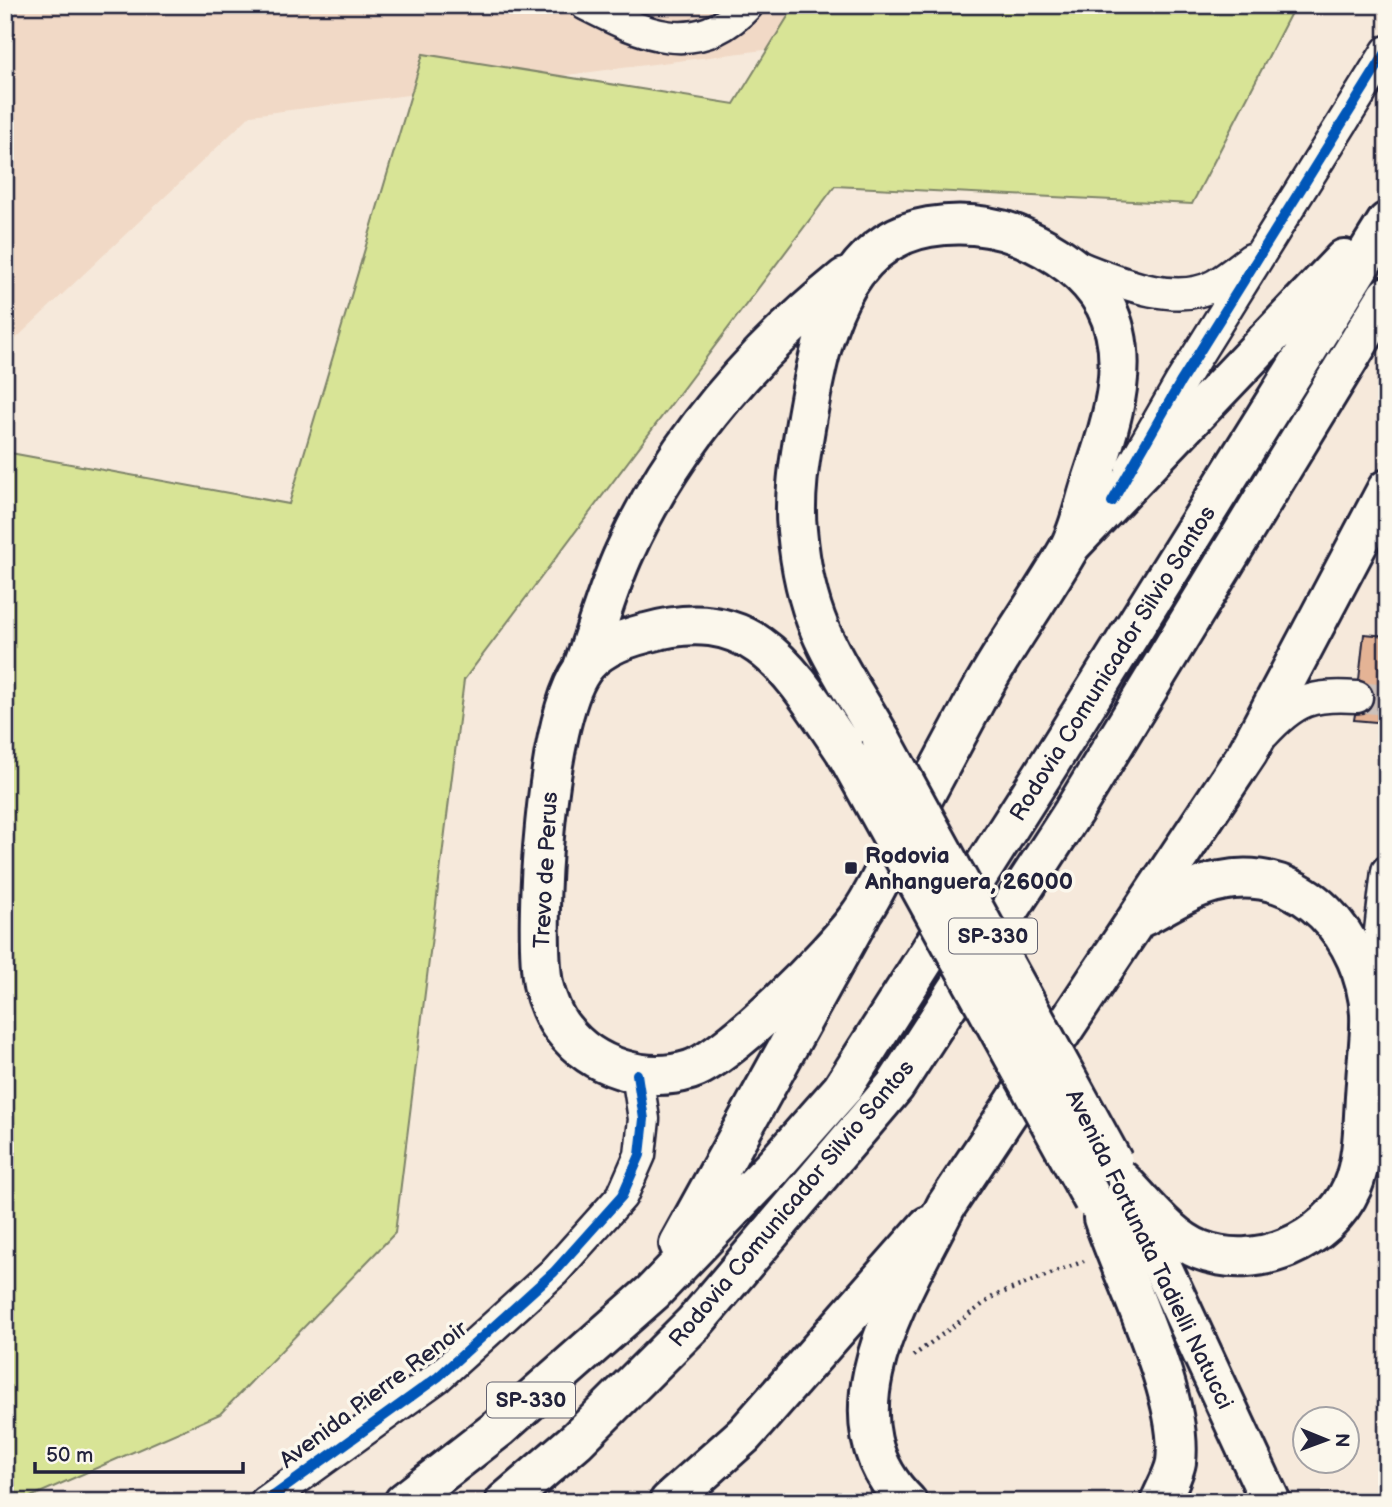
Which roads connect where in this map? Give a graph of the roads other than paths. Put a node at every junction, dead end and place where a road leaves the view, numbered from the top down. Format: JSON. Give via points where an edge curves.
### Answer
{"nodes":[{"id":1,"x":586,"y":5,"type":"edge"},
{"id":2,"x":748,"y":5,"type":"edge"},
{"id":3,"x":1387,"y":51,"type":"edge"},
{"id":4,"x":1387,"y":215,"type":"edge"},
{"id":5,"x":1387,"y":222,"type":"edge"},
{"id":6,"x":1261,"y":252,"type":"junction"},
{"id":7,"x":1069,"y":263,"type":"junction"},
{"id":8,"x":855,"y":271,"type":"junction"},
{"id":9,"x":1387,"y":296,"type":"edge"},
{"id":10,"x":1387,"y":489,"type":"edge"},
{"id":11,"x":1112,"y":502,"type":"junction"},
{"id":12,"x":1072,"y":544,"type":"junction"},
{"id":13,"x":583,"y":667,"type":"junction"},
{"id":14,"x":1357,"y":696,"type":"tunnel mouth"},
{"id":15,"x":1248,"y":752,"type":"junction"},
{"id":16,"x":1387,"y":871,"type":"edge"},
{"id":17,"x":859,"y":916,"type":"junction"},
{"id":18,"x":1140,"y":919,"type":"junction"},
{"id":19,"x":1370,"y":1016,"type":"junction"},
{"id":20,"x":637,"y":1074,"type":"junction"},
{"id":21,"x":1109,"y":1202,"type":"junction"},
{"id":22,"x":946,"y":1206,"type":"junction"},
{"id":23,"x":653,"y":1292,"type":"junction"},
{"id":24,"x":265,"y":1502,"type":"edge"},
{"id":25,"x":404,"y":1502,"type":"edge"},
{"id":26,"x":505,"y":1502,"type":"edge"},
{"id":27,"x":669,"y":1502,"type":"edge"},
{"id":28,"x":907,"y":1502,"type":"edge"},
{"id":29,"x":1160,"y":1502,"type":"edge"},
{"id":30,"x":1269,"y":1502,"type":"edge"}],
"edges":[{"from":1,"to":2,"type":"street","via":[[636,30],[681,38],[707,36]]},
{"from":3,"to":6,"type":"street"},
{"from":4,"to":11,"type":"main road"},
{"from":5,"to":23,"type":"main road","name":"Rodovia Comunicador Silvio Santos","number":"SP-330","via":[[842,1089]]},
{"from":6,"to":7,"type":"street","via":[[1213,286],[1190,292],[1121,282]]},
{"from":6,"to":11,"type":"street"},
{"from":7,"to":8,"type":"main road","via":[[994,226],[952,223],[914,230],[876,250]]},
{"from":7,"to":12,"type":"main road","via":[[1107,309],[1118,346],[1117,402]]},
{"from":8,"to":13,"type":"main road","via":[[802,313],[749,366],[685,445],[624,553]]},
{"from":8,"to":21,"type":"main road","name":"Avenida Fortunata Tadielli Natucci","bridge":true,"via":[[833,310],[813,378],[800,454],[796,523],[804,578],[820,630],[882,741]]},
{"from":9,"to":26,"type":"main road","name":"Rodovia Comunicador Silvio Santos","number":"SP-330","via":[[1073,812],[895,1086],[694,1323],[577,1440]]},
{"from":10,"to":15,"type":"main road"},
{"from":11,"to":12,"type":"main road"},
{"from":12,"to":17,"type":"main road","via":[[987,679]]},
{"from":13,"to":20,"type":"main road","name":"Trevo de Perus","via":[[570,693],[549,782],[540,951],[544,992],[563,1030],[594,1058]]},
{"from":13,"to":21,"type":"main road","name":"Trevo de Perus","bridge":true,"via":[[617,641],[672,625],[718,627],[754,641],[788,668],[845,751]]},
{"from":14,"to":15,"type":"street","via":[[1329,695],[1298,703]]},
{"from":15,"to":18,"type":"main road"},
{"from":16,"to":19,"type":"street"},
{"from":17,"to":20,"type":"main road","name":"Trevo de Perus","via":[[726,1048],[697,1068],[669,1075]]},
{"from":17,"to":23,"type":"main road"},
{"from":18,"to":19,"type":"main road","via":[[1192,890],[1221,881],[1248,878],[1278,884],[1306,896],[1333,919],[1355,953]]},
{"from":18,"to":22,"type":"main road"},
{"from":19,"to":21,"type":"main road","via":[[1362,1137],[1352,1187],[1338,1209],[1306,1240],[1255,1257],[1199,1250]]},
{"from":20,"to":24,"type":"street","name":"Avenida Pierre Renoir","via":[[644,1119],[640,1155],[622,1196],[554,1272],[439,1377]]},
{"from":21,"to":29,"type":"main road","via":[[1176,1433],[1176,1464]]},
{"from":21,"to":30,"type":"main road","name":"Avenida Fortunata Tadielli Natucci"},
{"from":22,"to":27,"type":"main road","via":[[744,1435]]},
{"from":22,"to":28,"type":"main road","via":[[880,1344],[869,1389],[867,1418],[874,1451],[892,1488]]},
{"from":23,"to":25,"type":"main road","name":"Rodovia Comunicador Silvio Santos","number":"SP-330","via":[[499,1428]]}]}
